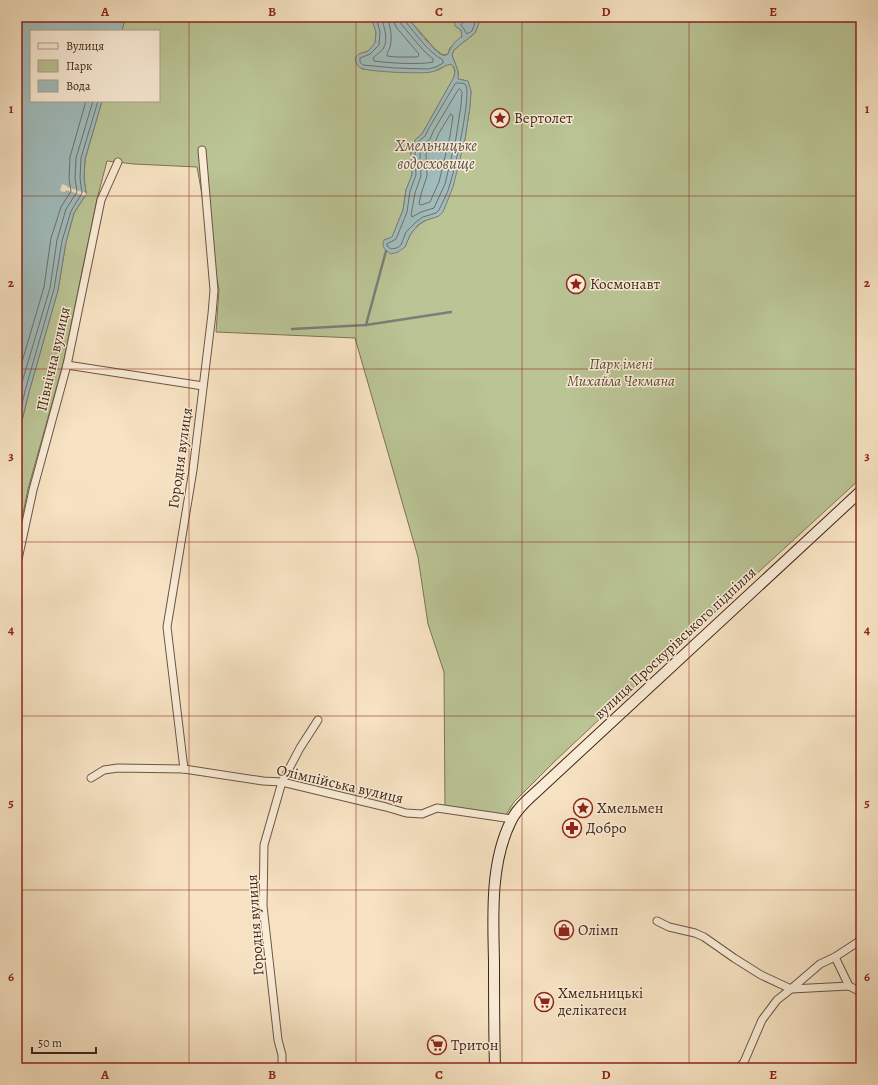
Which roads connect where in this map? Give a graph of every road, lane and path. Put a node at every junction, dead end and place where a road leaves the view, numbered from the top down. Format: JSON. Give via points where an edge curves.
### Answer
{"nodes":[{"id":1,"x":202,"y":150,"type":"dead end"},
{"id":2,"x":118,"y":162,"type":"dead end"},
{"id":3,"x":67,"y":365,"type":"junction"},
{"id":4,"x":203,"y":386,"type":"junction"},
{"id":5,"x":861,"y":491,"type":"edge"},
{"id":6,"x":17,"y":564,"type":"edge"},
{"id":7,"x":318,"y":720,"type":"dead end"},
{"id":8,"x":184,"y":769,"type":"junction"},
{"id":9,"x":91,"y":778,"type":"dead end"},
{"id":10,"x":282,"y":782,"type":"junction"},
{"id":11,"x":512,"y":819,"type":"junction"},
{"id":12,"x":657,"y":921,"type":"dead end"},
{"id":13,"x":861,"y":940,"type":"edge"},
{"id":14,"x":835,"y":957,"type":"junction"},
{"id":15,"x":849,"y":986,"type":"junction"},
{"id":16,"x":791,"y":989,"type":"junction"},
{"id":17,"x":861,"y":992,"type":"edge"},
{"id":18,"x":282,"y":1068,"type":"edge"},
{"id":19,"x":495,"y":1068,"type":"edge"},
{"id":20,"x":739,"y":1068,"type":"edge"}],
"edges":[{"from":1,"to":4,"type":"street","name":"Городня вулиця","via":[[214,290]]},
{"from":2,"to":3,"type":"street","name":"Північна вулиця","via":[[101,200]]},
{"from":3,"to":4,"type":"street"},
{"from":3,"to":6,"type":"street","name":"Північна вулиця","via":[[32,490]]},
{"from":4,"to":8,"type":"street","name":"Городня вулиця","via":[[193,470],[167,627]]},
{"from":5,"to":11,"type":"main road","name":"вулиця Проскурівського підпілля","via":[[534,793]]},
{"from":7,"to":10,"type":"street","name":"Городня вулиця"},
{"from":8,"to":9,"type":"street","name":"Олімпійська вулиця","via":[[118,768],[104,770]]},
{"from":8,"to":10,"type":"street","name":"Олімпійська вулиця"},
{"from":10,"to":11,"type":"street","name":"Олімпійська вулиця","via":[[406,813],[422,814],[437,808]]},
{"from":10,"to":18,"type":"street","name":"Городня вулиця","via":[[264,845],[264,906]]},
{"from":11,"to":19,"type":"main road","name":"вулиця Проскурівського підпілля","via":[[500,850],[493,904]]},
{"from":12,"to":16,"type":"street","via":[[704,937],[761,975]]},
{"from":13,"to":14,"type":"street"},
{"from":14,"to":15,"type":"street"},
{"from":14,"to":16,"type":"street","via":[[820,964]]},
{"from":15,"to":16,"type":"street"},
{"from":15,"to":17,"type":"street"},
{"from":16,"to":20,"type":"street","via":[[777,1000],[762,1020]]}]}
